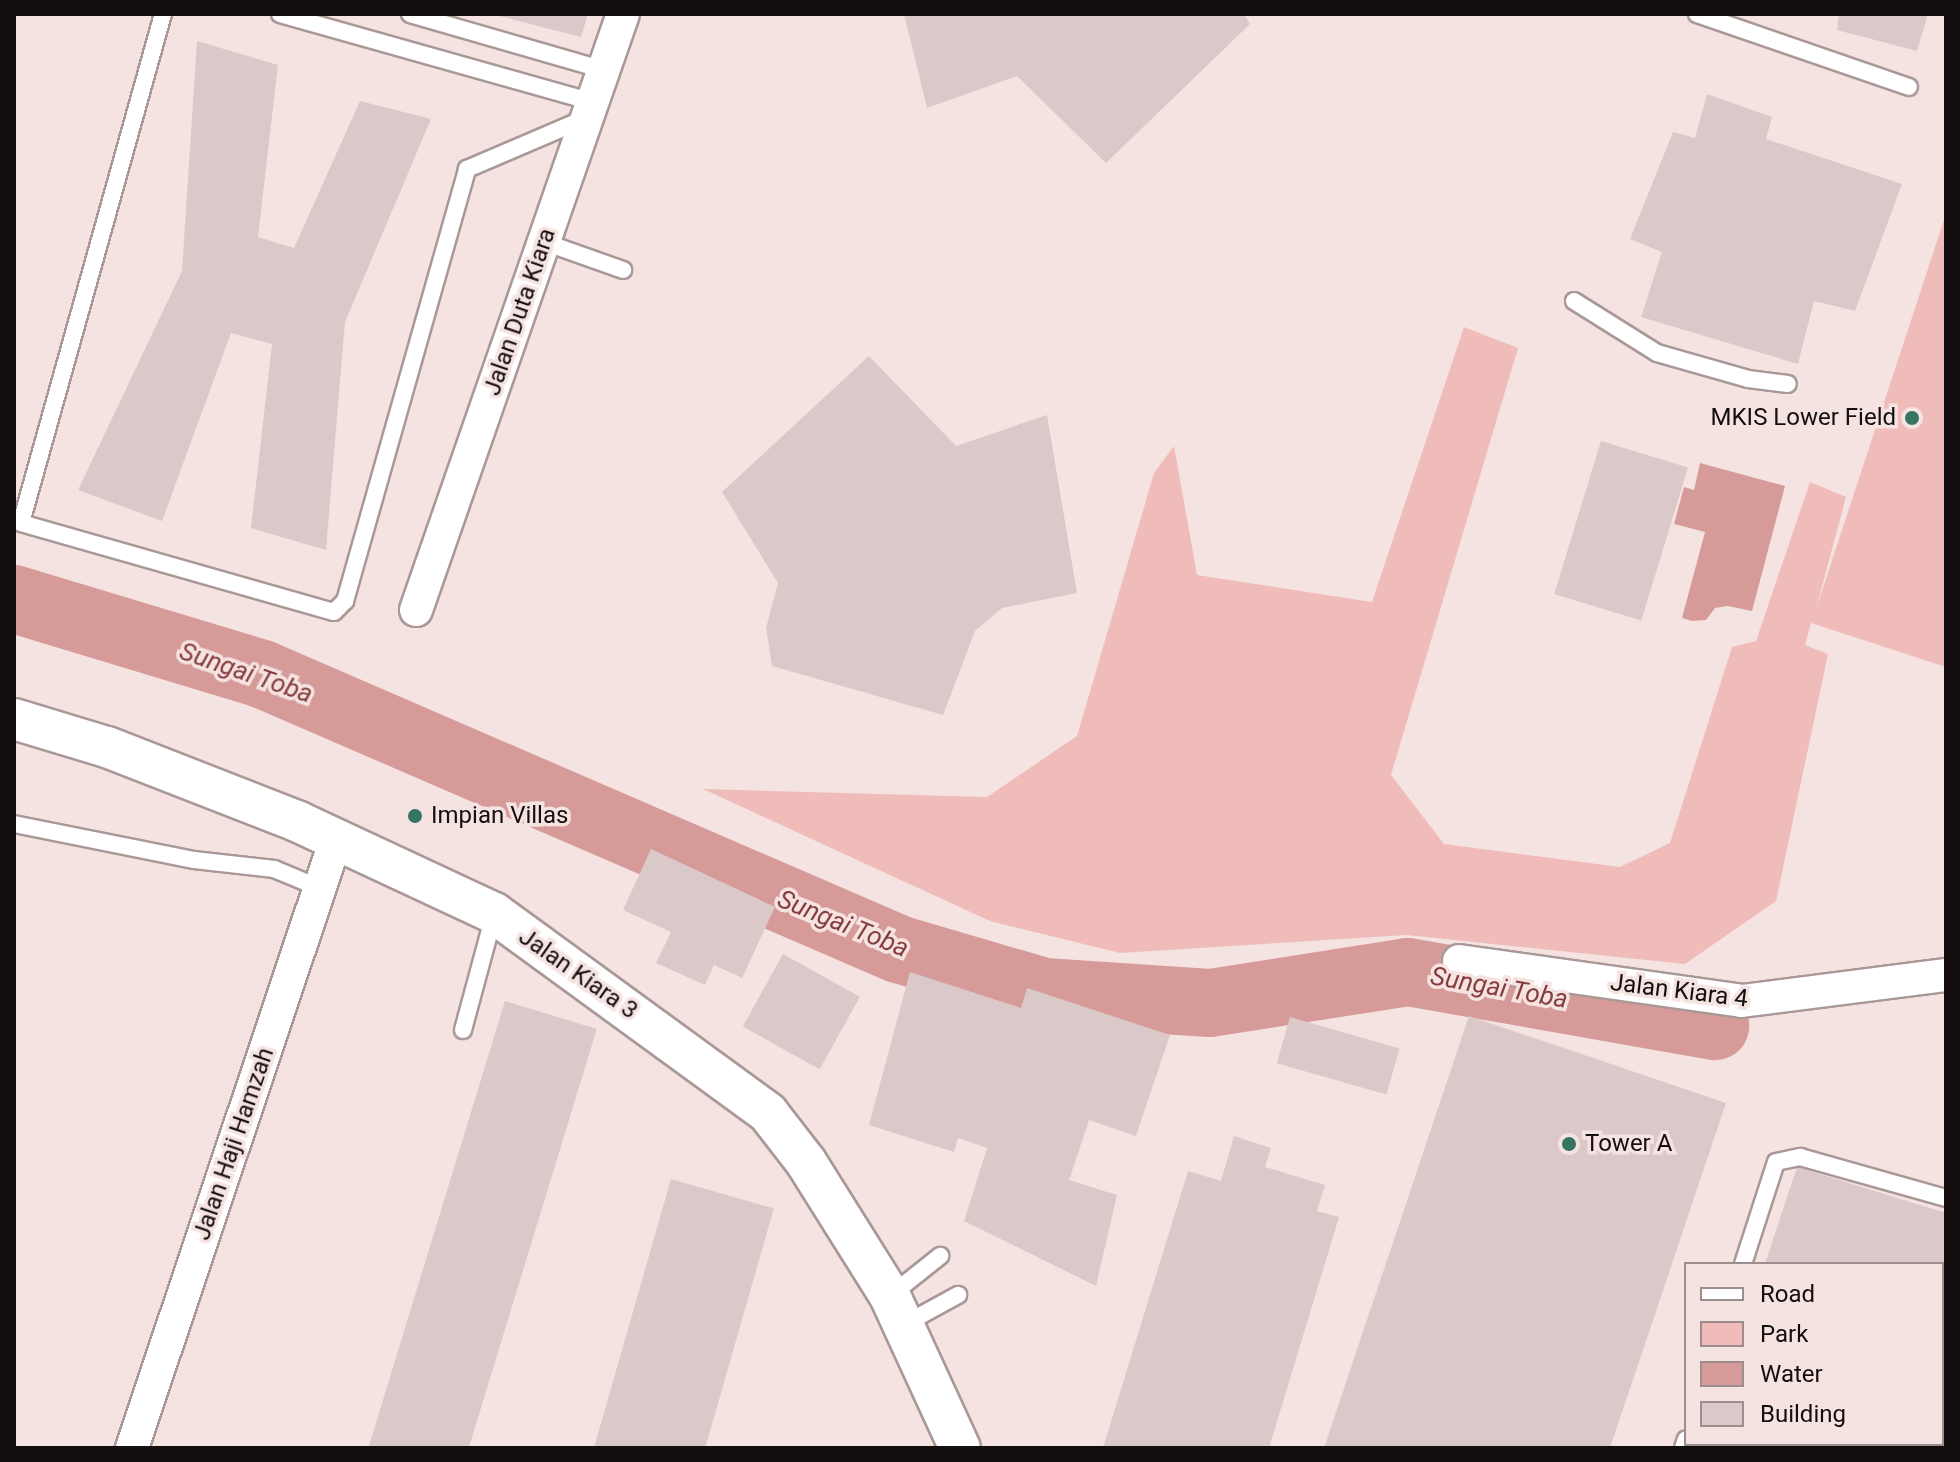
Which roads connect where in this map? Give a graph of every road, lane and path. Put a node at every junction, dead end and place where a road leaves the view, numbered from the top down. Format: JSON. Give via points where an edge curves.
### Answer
{"nodes":[{"id":1,"x":163,"y":14,"type":"edge"},
{"id":2,"x":280,"y":14,"type":"edge"},
{"id":3,"x":410,"y":14,"type":"edge"},
{"id":4,"x":623,"y":14,"type":"edge"},
{"id":5,"x":1697,"y":14,"type":"edge"},
{"id":6,"x":604,"y":70,"type":"junction"},
{"id":7,"x":1909,"y":87,"type":"dead end"},
{"id":8,"x":590,"y":109,"type":"junction"},
{"id":9,"x":544,"y":242,"type":"junction"},
{"id":10,"x":623,"y":270,"type":"dead end"},
{"id":11,"x":1574,"y":301,"type":"dead end"},
{"id":12,"x":1788,"y":384,"type":"dead end"},
{"id":13,"x":416,"y":610,"type":"dead end"},
{"id":14,"x":14,"y":719,"type":"edge"},
{"id":15,"x":14,"y":824,"type":"edge"},
{"id":16,"x":336,"y":839,"type":"junction"},
{"id":17,"x":320,"y":888,"type":"junction"},
{"id":18,"x":494,"y":913,"type":"junction"},
{"id":19,"x":1459,"y":961,"type":"dead end"},
{"id":20,"x":1946,"y":975,"type":"edge"},
{"id":21,"x":463,"y":1030,"type":"dead end"},
{"id":22,"x":1946,"y":1198,"type":"edge"},
{"id":23,"x":940,"y":1256,"type":"dead end"},
{"id":24,"x":1744,"y":1262,"type":"edge"},
{"id":25,"x":958,"y":1295,"type":"dead end"},
{"id":26,"x":897,"y":1310,"type":"junction"},
{"id":27,"x":132,"y":1448,"type":"edge"},
{"id":28,"x":960,"y":1448,"type":"edge"}],
"edges":[{"from":1,"to":8,"type":"lane","via":[[21,523],[334,612],[345,601],[467,169]]},
{"from":2,"to":8,"type":"lane"},
{"from":3,"to":6,"type":"lane"},
{"from":4,"to":6,"type":"street","name":"Jalan Duta Kiara"},
{"from":5,"to":7,"type":"lane"},
{"from":6,"to":8,"type":"street","name":"Jalan Duta Kiara"},
{"from":8,"to":9,"type":"street","name":"Jalan Duta Kiara"},
{"from":9,"to":10,"type":"lane"},
{"from":9,"to":13,"type":"street","name":"Jalan Duta Kiara"},
{"from":11,"to":12,"type":"lane","via":[[1657,353],[1748,379]]},
{"from":14,"to":16,"type":"street","name":"Jalan Kiara 3","via":[[107,747]]},
{"from":15,"to":17,"type":"lane","via":[[194,860],[274,869]]},
{"from":16,"to":17,"type":"street","name":"Jalan Haji Hamzah"},
{"from":16,"to":18,"type":"street","name":"Jalan Kiara 3"},
{"from":17,"to":27,"type":"street","name":"Jalan Haji Hamzah"},
{"from":18,"to":21,"type":"lane"},
{"from":18,"to":26,"type":"street","name":"Jalan Kiara 3","via":[[768,1113],[806,1162]]},
{"from":19,"to":20,"type":"street","name":"Jalan Kiara 4","via":[[1742,1001]]},
{"from":22,"to":24,"type":"lane","via":[[1800,1157],[1776,1162]]},
{"from":23,"to":26,"type":"lane"},
{"from":25,"to":26,"type":"lane"},
{"from":26,"to":28,"type":"street","name":"Jalan Kiara 3"}]}
